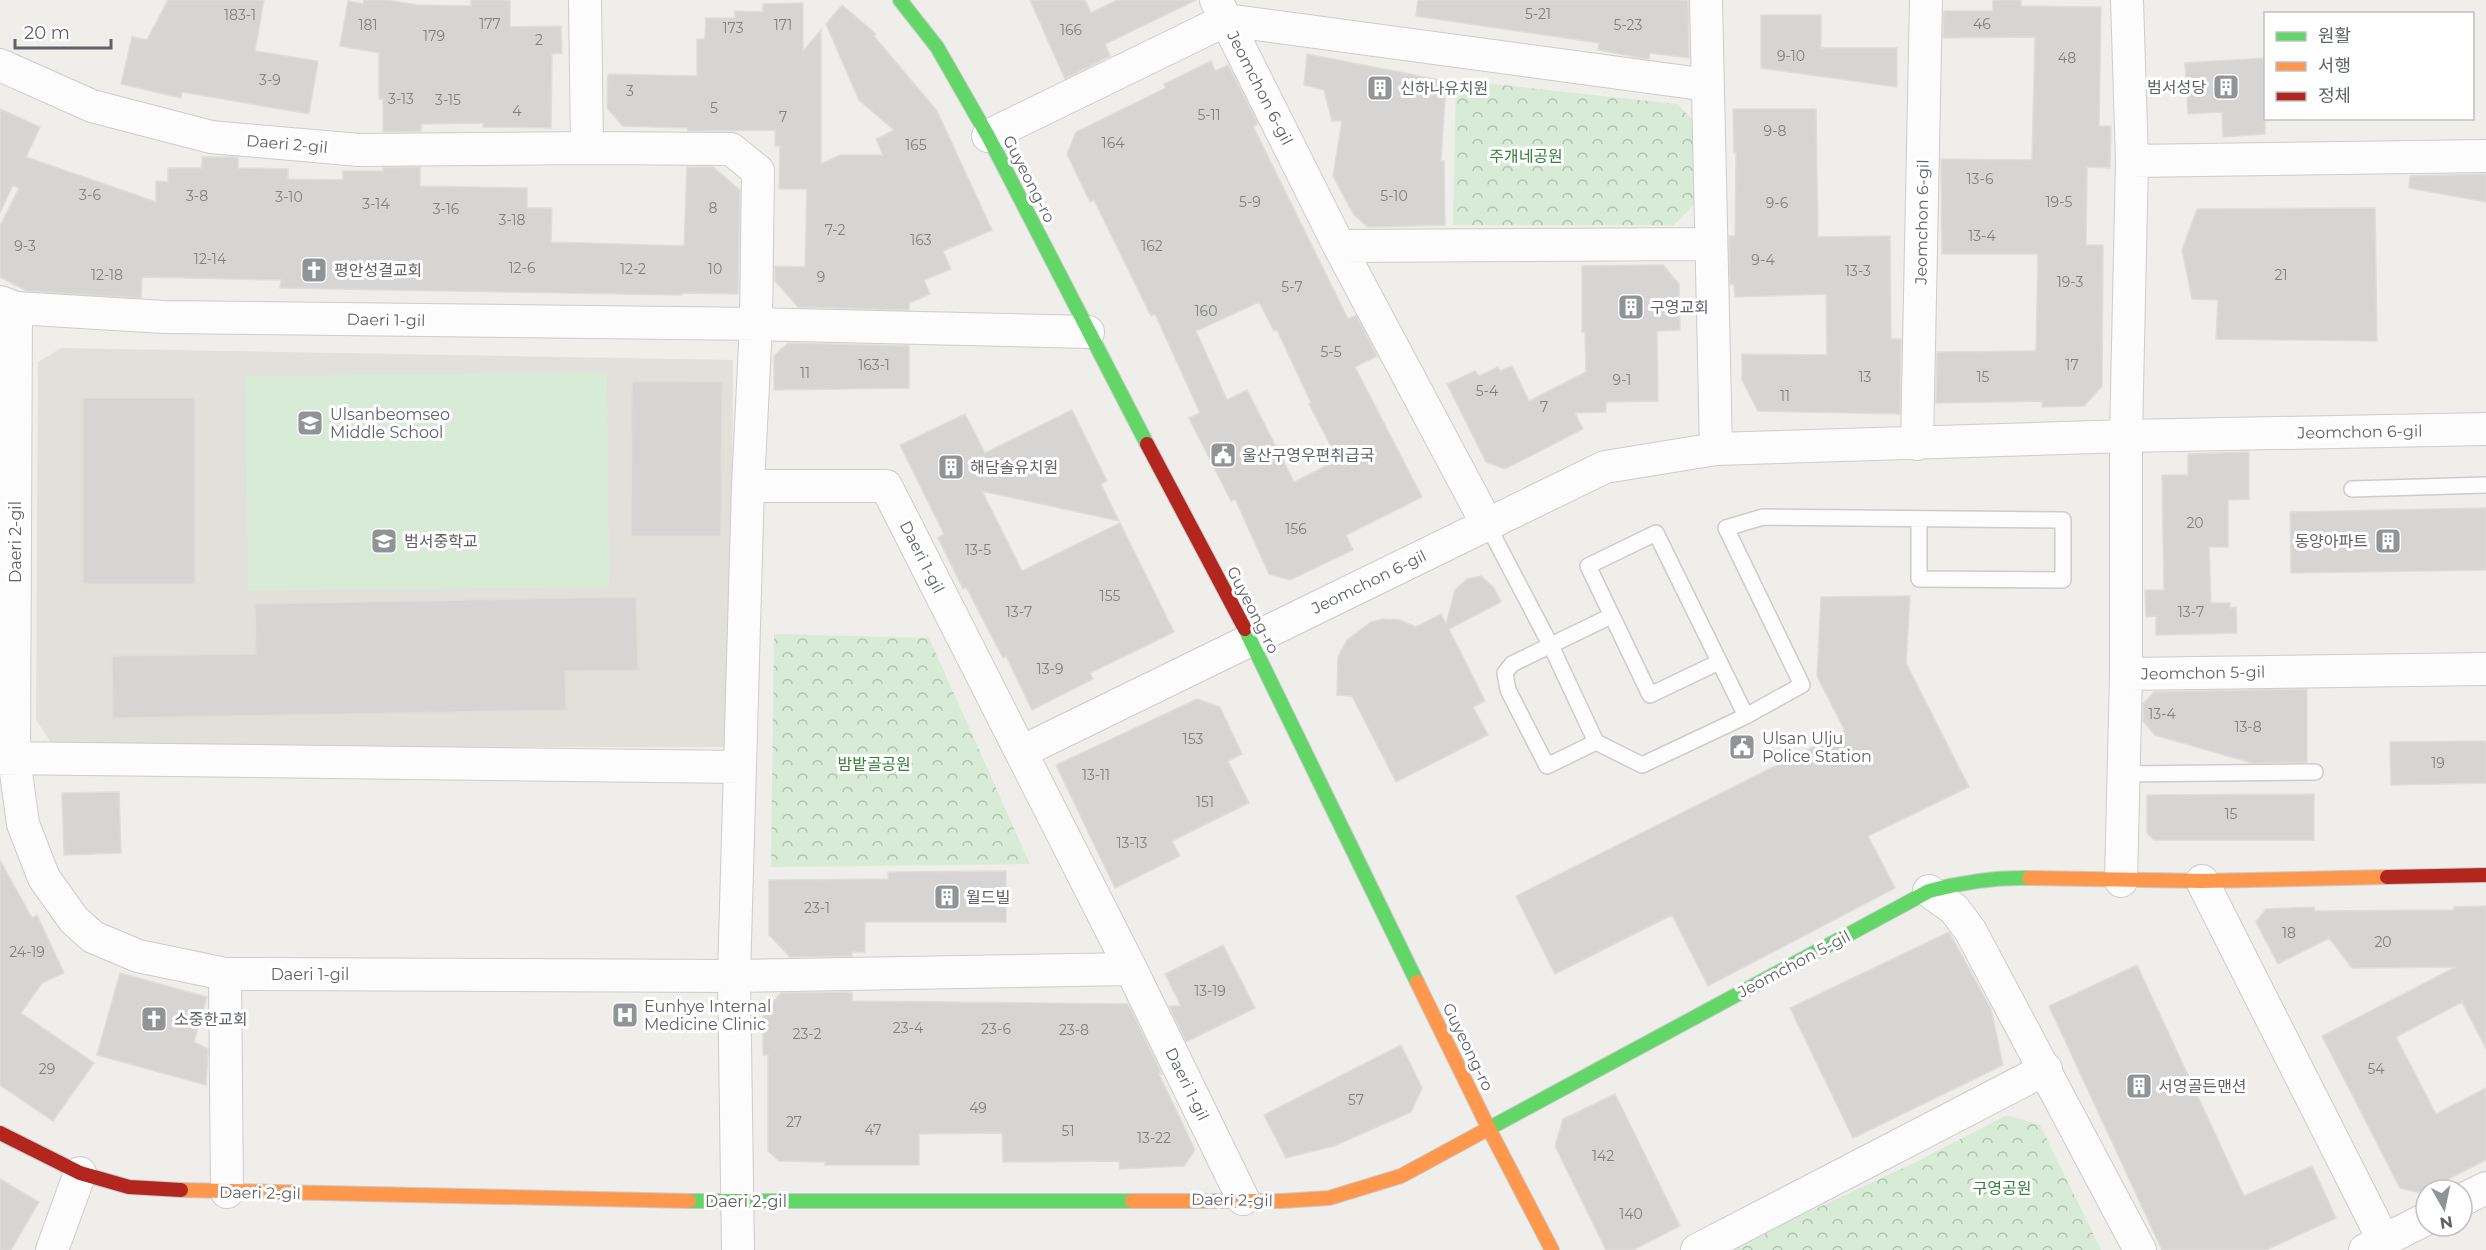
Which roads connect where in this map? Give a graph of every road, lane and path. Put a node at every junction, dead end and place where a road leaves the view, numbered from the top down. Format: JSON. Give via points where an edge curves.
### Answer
{"nodes":[{"id":1,"x":585,"y":0,"type":"edge"},
{"id":2,"x":900,"y":0,"type":"edge"},
{"id":3,"x":1706,"y":0,"type":"edge"},
{"id":4,"x":1926,"y":0,"type":"edge"},
{"id":5,"x":2127,"y":0,"type":"edge"},
{"id":6,"x":1221,"y":10,"type":"edge"},
{"id":7,"x":0,"y":65,"type":"edge"},
{"id":8,"x":1708,"y":85,"type":"junction"},
{"id":9,"x":988,"y":136,"type":"junction"},
{"id":10,"x":587,"y":148,"type":"junction"},
{"id":11,"x":2486,"y":156,"type":"edge"},
{"id":12,"x":2132,"y":161,"type":"junction"},
{"id":13,"x":1711,"y":244,"type":"junction"},
{"id":14,"x":1340,"y":246,"type":"junction"},
{"id":15,"x":8,"y":305,"type":"edge"},
{"id":16,"x":756,"y":324,"type":"junction"},
{"id":17,"x":1088,"y":332,"type":"junction"},
{"id":18,"x":2486,"y":429,"type":"edge"},
{"id":19,"x":2126,"y":436,"type":"junction"},
{"id":20,"x":1917,"y":444,"type":"junction"},
{"id":21,"x":1716,"y":449,"type":"junction"},
{"id":22,"x":2486,"y":485,"type":"edge"},
{"id":23,"x":748,"y":486,"type":"junction"},
{"id":24,"x":2352,"y":489,"type":"dead end"},
{"id":25,"x":1919,"y":520,"type":"junction"},
{"id":26,"x":1487,"y":524,"type":"junction"},
{"id":27,"x":1611,"y":616,"type":"junction"},
{"id":28,"x":1251,"y":640,"type":"junction"},
{"id":29,"x":1551,"y":646,"type":"junction"},
{"id":30,"x":1719,"y":662,"type":"junction"},
{"id":31,"x":2486,"y":669,"type":"edge"},
{"id":32,"x":2126,"y":674,"type":"junction"},
{"id":33,"x":1746,"y":716,"type":"junction"},
{"id":34,"x":1596,"y":742,"type":"junction"},
{"id":35,"x":1021,"y":752,"type":"junction"},
{"id":36,"x":7,"y":758,"type":"edge"},
{"id":37,"x":740,"y":766,"type":"junction"},
{"id":38,"x":2315,"y":772,"type":"dead end"},
{"id":39,"x":2124,"y":774,"type":"junction"},
{"id":40,"x":2486,"y":875,"type":"edge"},
{"id":41,"x":2121,"y":881,"type":"junction"},
{"id":42,"x":2202,"y":881,"type":"junction"},
{"id":43,"x":1929,"y":891,"type":"junction"},
{"id":44,"x":1131,"y":969,"type":"junction"},
{"id":45,"x":225,"y":974,"type":"junction"},
{"id":46,"x":734,"y":976,"type":"junction"},
{"id":47,"x":2046,"y":1069,"type":"junction"},
{"id":48,"x":1489,"y":1129,"type":"junction"},
{"id":49,"x":0,"y":1133,"type":"edge"},
{"id":50,"x":80,"y":1173,"type":"junction"},
{"id":51,"x":227,"y":1192,"type":"junction"},
{"id":52,"x":1243,"y":1199,"type":"junction"},
{"id":53,"x":737,"y":1202,"type":"junction"},
{"id":54,"x":2414,"y":1225,"type":"edge"},
{"id":55,"x":2375,"y":1245,"type":"edge"},
{"id":56,"x":52,"y":1250,"type":"edge"},
{"id":57,"x":738,"y":1250,"type":"edge"},
{"id":58,"x":1552,"y":1250,"type":"edge"},
{"id":59,"x":1697,"y":1250,"type":"edge"},
{"id":60,"x":2140,"y":1250,"type":"edge"}],
"edges":[{"from":1,"to":10,"type":"street"},
{"from":2,"to":9,"type":"street","name":"Guyeong-ro","via":[[937,47]]},
{"from":3,"to":8,"type":"street"},
{"from":4,"to":20,"type":"street","name":"Jeomchon 6-gil"},
{"from":5,"to":12,"type":"street"},
{"from":6,"to":8,"type":"street","name":"Jeomchon 6-gil"},
{"from":6,"to":9,"type":"street"},
{"from":6,"to":14,"type":"street","name":"Jeomchon 6-gil"},
{"from":7,"to":10,"type":"street","name":"Daeri 2-gil","via":[[92,106],[211,137],[359,150]]},
{"from":8,"to":13,"type":"street"},
{"from":9,"to":17,"type":"street","name":"Guyeong-ro"},
{"from":10,"to":16,"type":"street","via":[[731,149],[758,171]]},
{"from":11,"to":12,"type":"street"},
{"from":12,"to":19,"type":"street"},
{"from":13,"to":14,"type":"street"},
{"from":13,"to":21,"type":"street"},
{"from":14,"to":26,"type":"street","name":"Jeomchon 6-gil"},
{"from":15,"to":16,"type":"street","name":"Daeri 1-gil","via":[[164,317]]},
{"from":15,"to":36,"type":"street","name":"Daeri 2-gil"},
{"from":16,"to":17,"type":"street","name":"Daeri 1-gil"},
{"from":16,"to":23,"type":"street"},
{"from":17,"to":28,"type":"street","name":"Guyeong-ro"},
{"from":18,"to":19,"type":"street","name":"Jeomchon 6-gil"},
{"from":19,"to":20,"type":"street","name":"Jeomchon 6-gil"},
{"from":19,"to":32,"type":"street"},
{"from":20,"to":21,"type":"street","name":"Jeomchon 6-gil"},
{"from":21,"to":26,"type":"street","name":"Jeomchon 6-gil","via":[[1605,467]]},
{"from":22,"to":24,"type":"lane"},
{"from":23,"to":35,"type":"street","name":"Daeri 1-gil","via":[[886,486]]},
{"from":23,"to":37,"type":"street"},
{"from":25,"to":25,"type":"lane","via":[[1918,579],[2063,580],[2063,520]]},
{"from":25,"to":33,"type":"lane","via":[[1763,517],[1725,528],[1802,686]]},
{"from":26,"to":28,"type":"street","name":"Jeomchon 6-gil"},
{"from":26,"to":29,"type":"lane"},
{"from":27,"to":29,"type":"lane"},
{"from":27,"to":30,"type":"lane","via":[[1650,695]]},
{"from":27,"to":30,"type":"lane","via":[[1588,566],[1656,533]]},
{"from":28,"to":35,"type":"street"},
{"from":28,"to":48,"type":"street","name":"Guyeong-ro"},
{"from":29,"to":34,"type":"lane"},
{"from":29,"to":34,"type":"lane","via":[[1512,664],[1505,673],[1508,690],[1547,766]]},
{"from":30,"to":33,"type":"lane"},
{"from":31,"to":32,"type":"street","name":"Jeomchon 5-gil"},
{"from":32,"to":39,"type":"street","name":"Jeomchon 5-gil"},
{"from":33,"to":34,"type":"lane","via":[[1642,765]]},
{"from":35,"to":44,"type":"street","name":"Daeri 1-gil"},
{"from":36,"to":37,"type":"street"},
{"from":36,"to":45,"type":"street","name":"Daeri 1-gil","via":[[23,825],[44,878],[74,920],[93,937],[138,956]]},
{"from":37,"to":46,"type":"street"},
{"from":38,"to":39,"type":"lane"},
{"from":39,"to":41,"type":"street","name":"Jeomchon 5-gil"},
{"from":40,"to":42,"type":"street","name":"Jeomchon 5-gil"},
{"from":41,"to":42,"type":"street","name":"Jeomchon 5-gil"},
{"from":41,"to":43,"type":"street","name":"Jeomchon 5-gil","via":[[2004,877]]},
{"from":42,"to":55,"type":"street"},
{"from":43,"to":47,"type":"street","via":[[1954,909],[1970,930]]},
{"from":43,"to":48,"type":"street","name":"Jeomchon 5-gil"},
{"from":44,"to":46,"type":"street","name":"Daeri 1-gil"},
{"from":44,"to":52,"type":"street","name":"Daeri 1-gil"},
{"from":45,"to":46,"type":"street","name":"Daeri 1-gil"},
{"from":45,"to":51,"type":"street"},
{"from":46,"to":53,"type":"street"},
{"from":47,"to":59,"type":"street"},
{"from":47,"to":60,"type":"street"},
{"from":48,"to":52,"type":"street","name":"Daeri 2-gil","via":[[1401,1176],[1329,1198]]},
{"from":48,"to":58,"type":"street","name":"Guyeong-ro"},
{"from":49,"to":50,"type":"street","name":"Daeri 2-gil"},
{"from":50,"to":51,"type":"street","name":"Daeri 2-gil","via":[[129,1186]]},
{"from":50,"to":56,"type":"street"},
{"from":51,"to":53,"type":"street","name":"Daeri 2-gil"},
{"from":52,"to":53,"type":"street","name":"Daeri 2-gil"},
{"from":53,"to":57,"type":"street"},
{"from":54,"to":55,"type":"street"}]}
